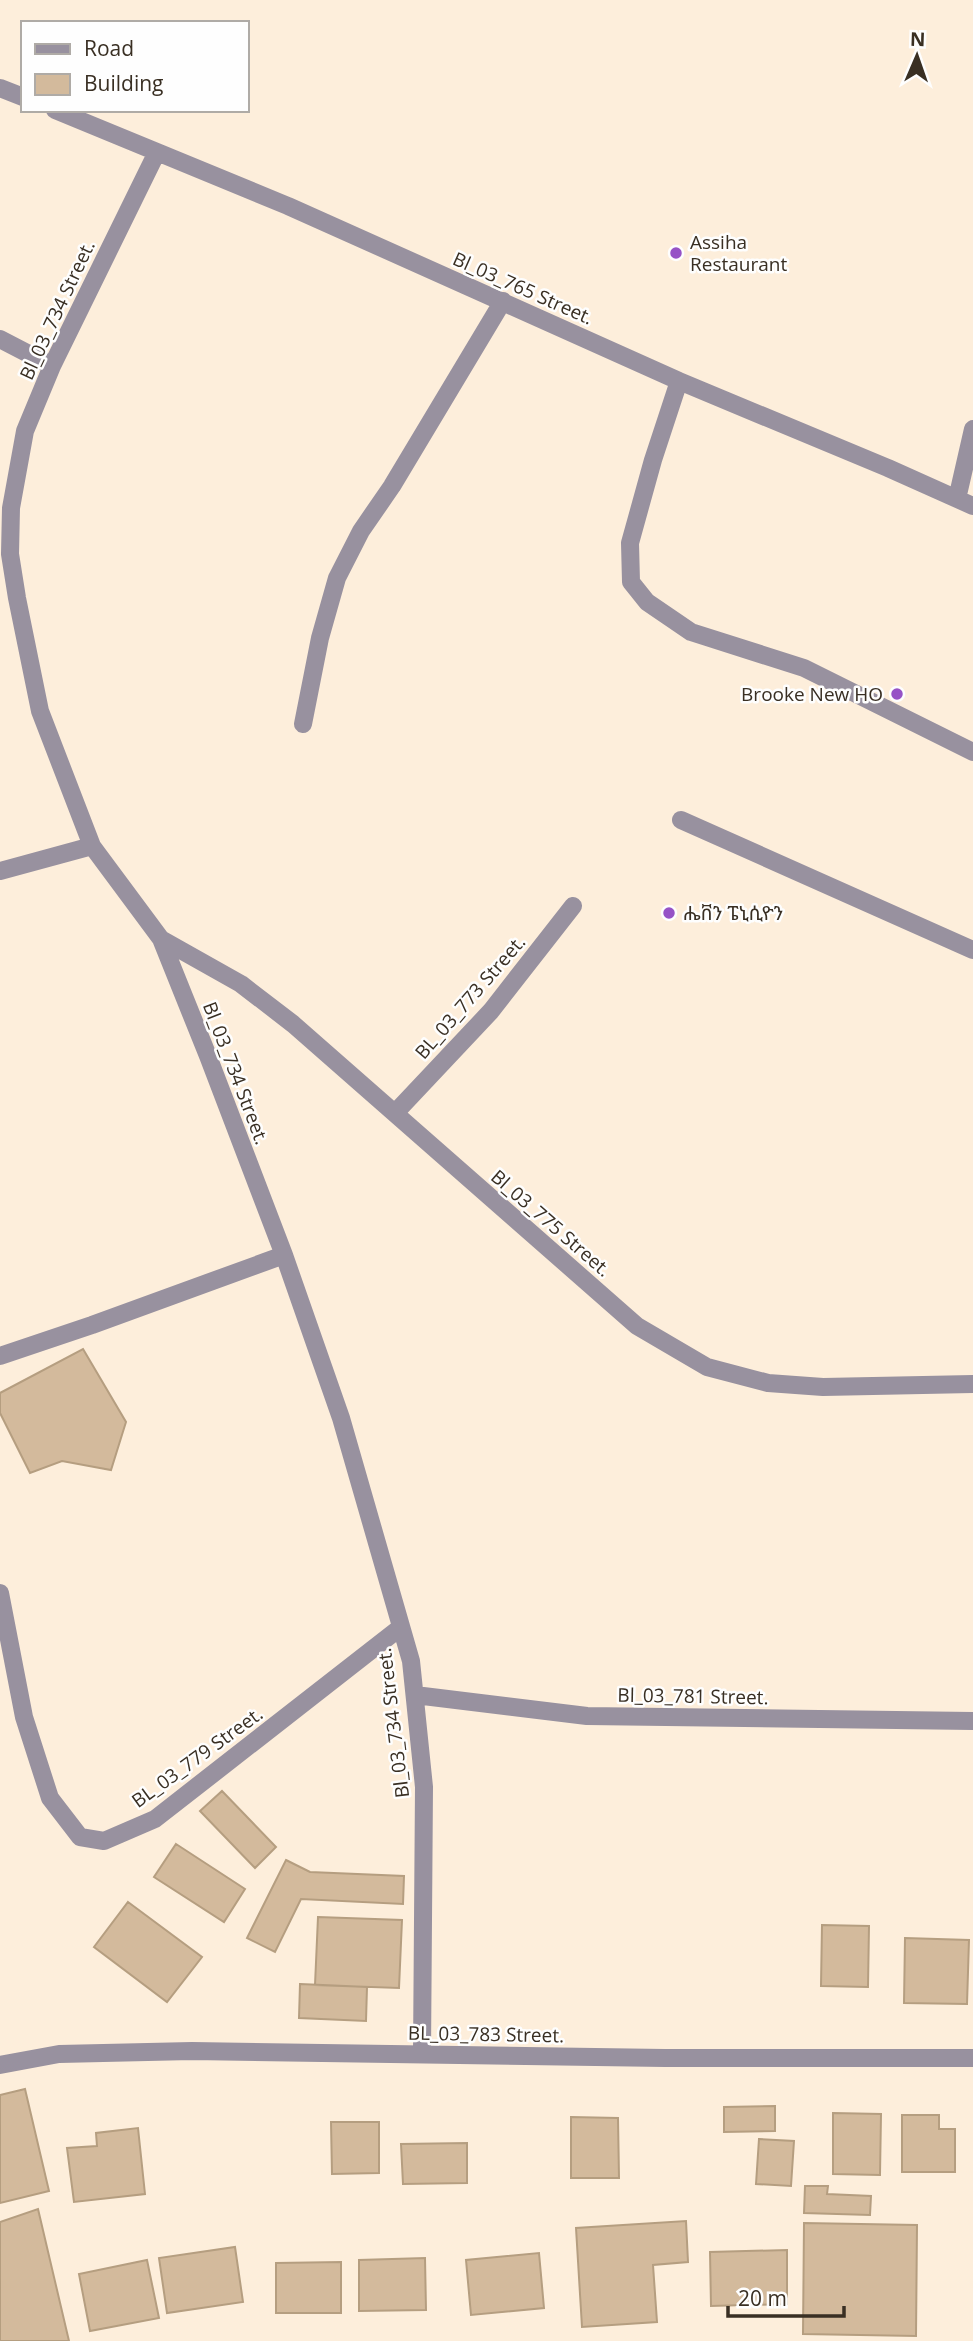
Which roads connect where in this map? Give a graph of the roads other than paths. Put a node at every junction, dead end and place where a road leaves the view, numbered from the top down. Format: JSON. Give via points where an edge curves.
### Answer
{"nodes":[{"id":1,"x":0,"y":88,"type":"edge"},
{"id":2,"x":21,"y":96,"type":"edge"},
{"id":3,"x":60,"y":112,"type":"edge"},
{"id":4,"x":158,"y":152,"type":"junction"},
{"id":5,"x":503,"y":301,"type":"junction"},
{"id":6,"x":0,"y":339,"type":"edge"},
{"id":7,"x":52,"y":366,"type":"junction"},
{"id":8,"x":679,"y":381,"type":"junction"},
{"id":9,"x":973,"y":429,"type":"edge"},
{"id":10,"x":965,"y":503,"type":"edge"},
{"id":11,"x":303,"y":724,"type":"dead end"},
{"id":12,"x":973,"y":752,"type":"edge"},
{"id":13,"x":681,"y":820,"type":"dead end"},
{"id":14,"x":92,"y":846,"type":"junction"},
{"id":15,"x":0,"y":871,"type":"edge"},
{"id":16,"x":573,"y":906,"type":"dead end"},
{"id":17,"x":161,"y":939,"type":"junction"},
{"id":18,"x":973,"y":950,"type":"edge"},
{"id":19,"x":395,"y":1114,"type":"junction"},
{"id":20,"x":284,"y":1255,"type":"junction"},
{"id":21,"x":0,"y":1356,"type":"edge"},
{"id":22,"x":973,"y":1384,"type":"edge"},
{"id":23,"x":0,"y":1593,"type":"edge"},
{"id":24,"x":401,"y":1627,"type":"junction"},
{"id":25,"x":415,"y":1695,"type":"junction"},
{"id":26,"x":973,"y":1721,"type":"edge"},
{"id":27,"x":422,"y":2053,"type":"junction"},
{"id":28,"x":973,"y":2058,"type":"edge"},
{"id":29,"x":0,"y":2065,"type":"edge"}],
"edges":[{"from":1,"to":2,"type":"street"},
{"from":3,"to":4,"type":"street","name":"Bl_03_765 Street."},
{"from":4,"to":5,"type":"street","name":"Bl_03_765 Street."},
{"from":4,"to":7,"type":"street","name":"Bl_03_734 Street."},
{"from":5,"to":8,"type":"street","name":"Bl_03_765 Street."},
{"from":5,"to":11,"type":"street","via":[[361,531],[337,578]]},
{"from":6,"to":7,"type":"street"},
{"from":7,"to":14,"type":"street","name":"Bl_03_734 Street.","via":[[25,431],[11,508],[10,554],[40,711]]},
{"from":8,"to":10,"type":"street","name":"Bl_03_765 Street."},
{"from":8,"to":12,"type":"street","via":[[630,543],[631,582],[647,602],[691,632],[804,668]]},
{"from":9,"to":10,"type":"street"},
{"from":13,"to":18,"type":"street"},
{"from":14,"to":15,"type":"street"},
{"from":14,"to":17,"type":"street","name":"Bl_03_734 Street."},
{"from":16,"to":19,"type":"street","name":"BL_03_773 Street.","via":[[491,1011]]},
{"from":17,"to":19,"type":"street","name":"Bl_03_775 Street.","via":[[241,984]]},
{"from":17,"to":20,"type":"street","name":"Bl_03_734 Street."},
{"from":19,"to":22,"type":"street","name":"Bl_03_775 Street.","via":[[637,1326],[706,1367],[768,1383],[823,1387]]},
{"from":20,"to":21,"type":"street"},
{"from":20,"to":24,"type":"street","name":"Bl_03_734 Street.","via":[[345,1430]]},
{"from":23,"to":24,"type":"street","name":"BL_03_779 Street.","via":[[24,1717],[50,1798],[80,1837],[104,1841],[155,1819]]},
{"from":24,"to":25,"type":"street","name":"Bl_03_734 Street."},
{"from":25,"to":26,"type":"street","name":"Bl_03_781 Street.","via":[[587,1716]]},
{"from":25,"to":27,"type":"street","name":"Bl_03_734 Street.","via":[[424,1787]]},
{"from":27,"to":28,"type":"street","name":"BL_03_783 Street."},
{"from":27,"to":29,"type":"street","name":"BL_03_783 Street.","via":[[58,2054]]}]}
